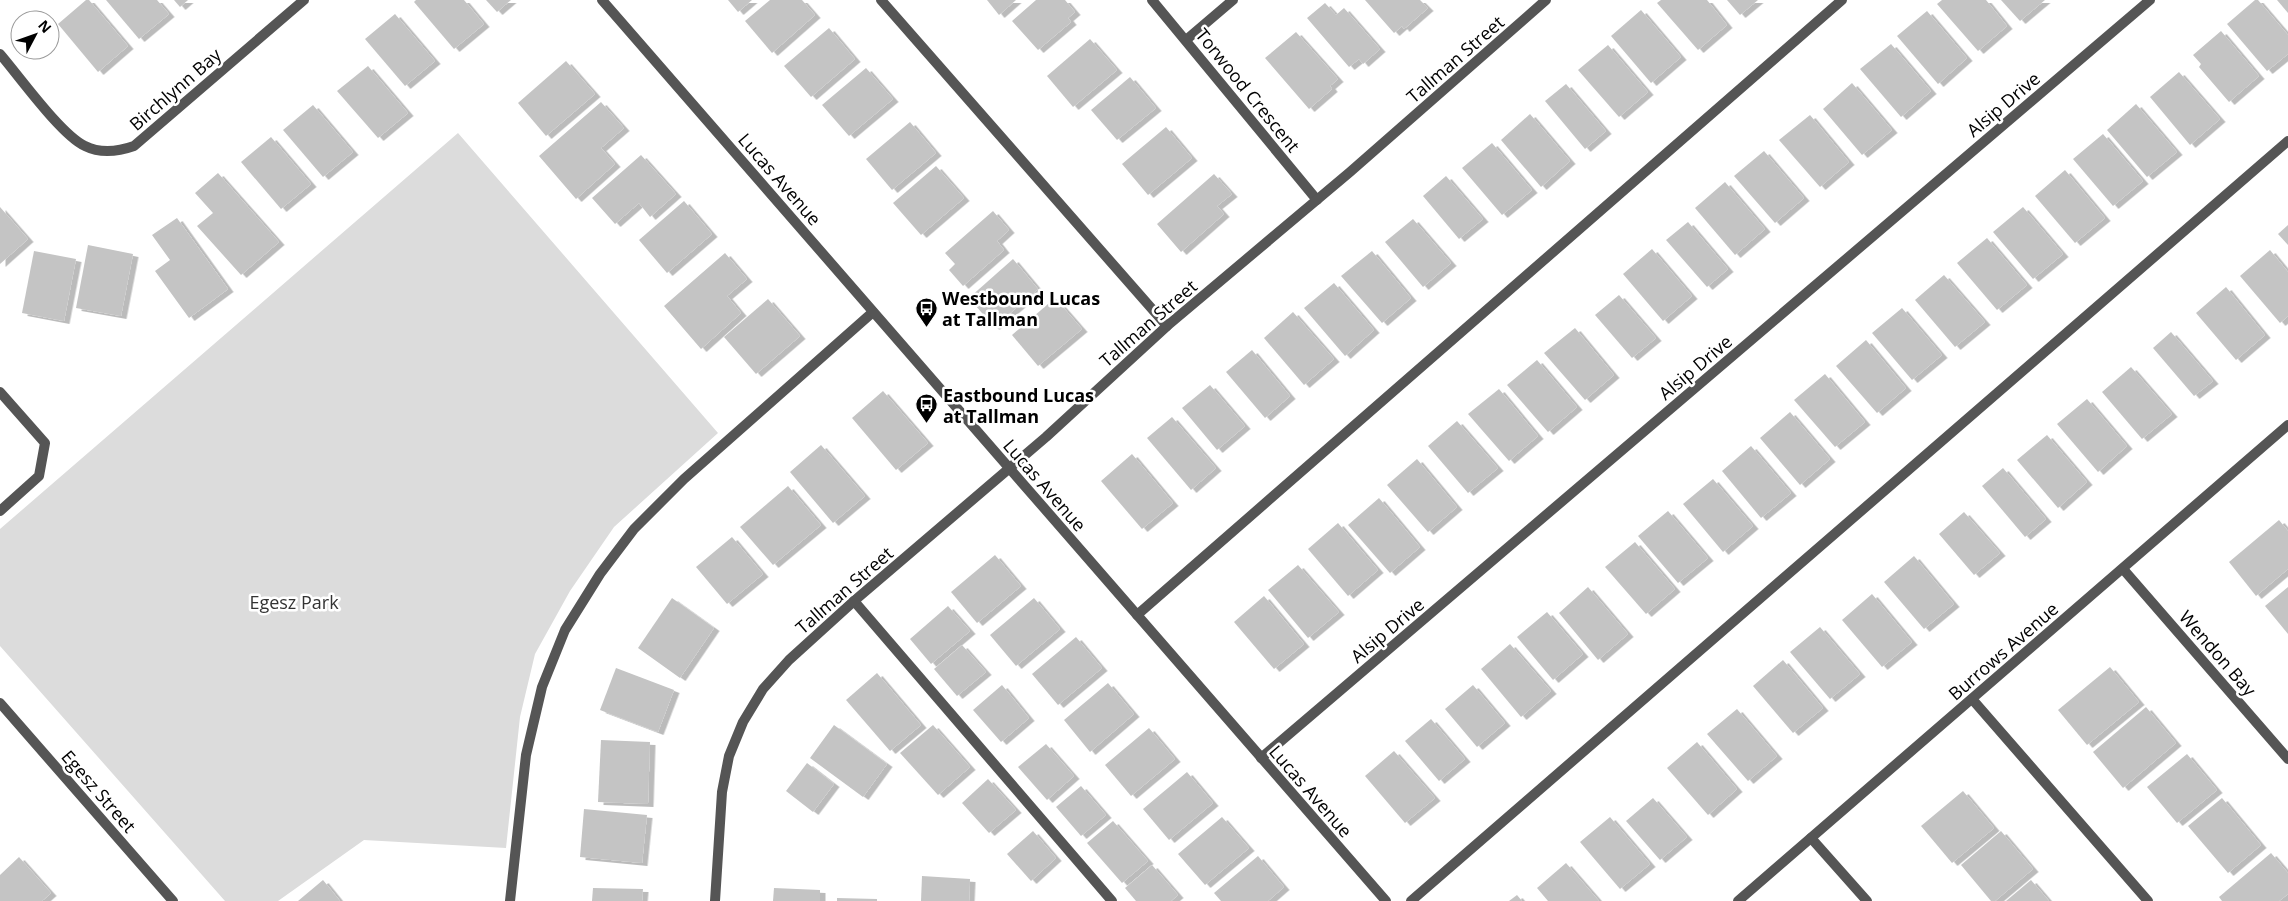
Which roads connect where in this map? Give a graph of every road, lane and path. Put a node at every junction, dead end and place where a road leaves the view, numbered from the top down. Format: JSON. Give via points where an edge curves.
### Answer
{"nodes":[{"id":1,"x":304,"y":0,"type":"edge"},
{"id":2,"x":602,"y":0,"type":"edge"},
{"id":3,"x":881,"y":0,"type":"edge"},
{"id":4,"x":1152,"y":0,"type":"edge"},
{"id":5,"x":1233,"y":0,"type":"edge"},
{"id":6,"x":1546,"y":0,"type":"edge"},
{"id":7,"x":1842,"y":0,"type":"edge"},
{"id":8,"x":2150,"y":0,"type":"edge"},
{"id":9,"x":1186,"y":40,"type":"junction"},
{"id":10,"x":0,"y":54,"type":"edge"},
{"id":11,"x":2288,"y":141,"type":"edge"},
{"id":12,"x":1317,"y":200,"type":"junction"},
{"id":13,"x":873,"y":312,"type":"junction"},
{"id":14,"x":1167,"y":326,"type":"junction"},
{"id":15,"x":0,"y":392,"type":"edge"},
{"id":16,"x":2287,"y":429,"type":"edge"},
{"id":17,"x":1009,"y":469,"type":"junction"},
{"id":18,"x":0,"y":511,"type":"edge"},
{"id":19,"x":2124,"y":569,"type":"junction"},
{"id":20,"x":854,"y":602,"type":"junction"},
{"id":21,"x":1137,"y":615,"type":"junction"},
{"id":22,"x":1972,"y":699,"type":"junction"},
{"id":23,"x":0,"y":703,"type":"edge"},
{"id":24,"x":1262,"y":758,"type":"junction"},
{"id":25,"x":2288,"y":759,"type":"edge"},
{"id":26,"x":1811,"y":838,"type":"junction"},
{"id":27,"x":173,"y":901,"type":"edge"},
{"id":28,"x":510,"y":901,"type":"edge"},
{"id":29,"x":715,"y":901,"type":"edge"},
{"id":30,"x":1112,"y":901,"type":"edge"},
{"id":31,"x":1386,"y":901,"type":"edge"},
{"id":32,"x":1411,"y":901,"type":"edge"},
{"id":33,"x":1738,"y":901,"type":"edge"},
{"id":34,"x":1867,"y":901,"type":"edge"},
{"id":35,"x":2148,"y":901,"type":"edge"}],
"edges":[{"from":1,"to":10,"type":"street","name":"Birchlynn Bay","via":[[134,146],[116,152],[84,146],[69,135]]},
{"from":2,"to":13,"type":"street","name":"Lucas Avenue"},
{"from":3,"to":14,"type":"street"},
{"from":4,"to":9,"type":"street","name":"Torwood Crescent"},
{"from":5,"to":9,"type":"street"},
{"from":6,"to":12,"type":"street","name":"Tallman Street"},
{"from":7,"to":21,"type":"street"},
{"from":8,"to":24,"type":"street","name":"Alsip Drive"},
{"from":9,"to":12,"type":"street","name":"Torwood Crescent"},
{"from":11,"to":32,"type":"street"},
{"from":12,"to":14,"type":"street","name":"Tallman Street"},
{"from":13,"to":17,"type":"street","name":"Lucas Avenue"},
{"from":13,"to":28,"type":"street","via":[[684,479],[634,529],[600,574],[565,630],[542,687],[526,755]]},
{"from":14,"to":17,"type":"street","name":"Tallman Street"},
{"from":15,"to":18,"type":"street","via":[[45,443],[39,476]]},
{"from":16,"to":19,"type":"street","name":"Burrows Avenue"},
{"from":17,"to":20,"type":"street","name":"Tallman Street"},
{"from":17,"to":21,"type":"street","name":"Lucas Avenue"},
{"from":19,"to":22,"type":"street","name":"Burrows Avenue"},
{"from":19,"to":25,"type":"street","name":"Wendon Bay"},
{"from":20,"to":29,"type":"street","name":"Tallman Street","via":[[789,660],[764,689],[728,756],[722,792]]},
{"from":20,"to":30,"type":"street"},
{"from":21,"to":24,"type":"street","name":"Lucas Avenue"},
{"from":22,"to":26,"type":"street","name":"Burrows Avenue"},
{"from":22,"to":35,"type":"street"},
{"from":23,"to":27,"type":"street","name":"Egesz Street"},
{"from":24,"to":31,"type":"street","name":"Lucas Avenue"},
{"from":26,"to":33,"type":"street","name":"Burrows Avenue"},
{"from":26,"to":34,"type":"street"}]}
